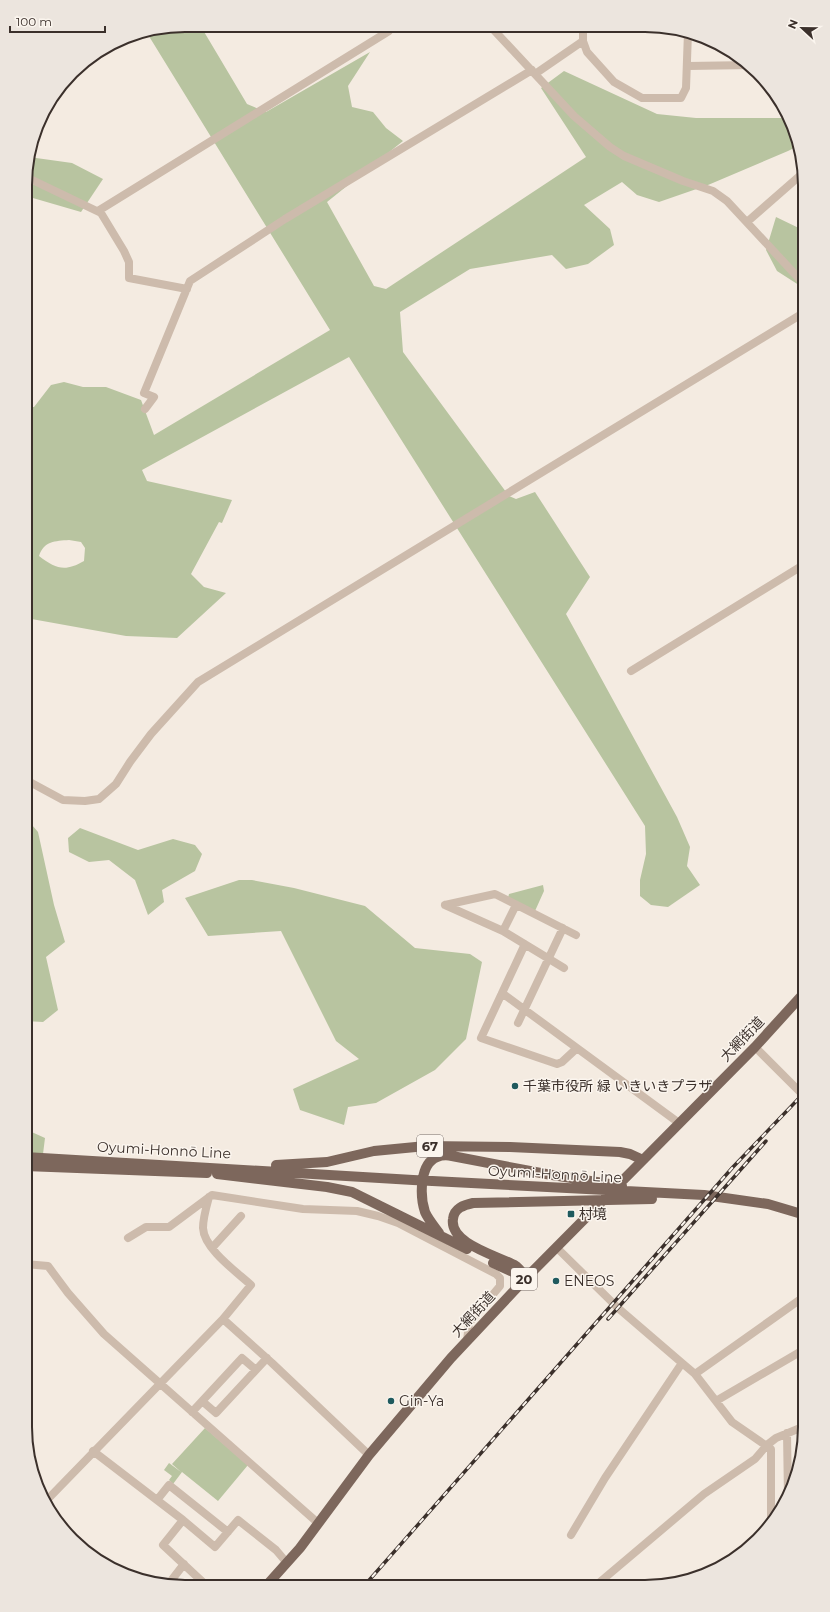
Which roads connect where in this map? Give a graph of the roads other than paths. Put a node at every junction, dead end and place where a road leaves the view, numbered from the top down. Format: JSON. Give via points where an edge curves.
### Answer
{"nodes":[{"id":1,"x":387,"y":32,"type":"edge"},
{"id":2,"x":496,"y":32,"type":"edge"},
{"id":3,"x":583,"y":32,"type":"edge"},
{"id":4,"x":688,"y":38,"type":"edge"},
{"id":5,"x":583,"y":41,"type":"junction"},
{"id":6,"x":740,"y":65,"type":"edge"},
{"id":7,"x":688,"y":66,"type":"junction"},
{"id":8,"x":534,"y":72,"type":"junction"},
{"id":9,"x":798,"y":177,"type":"edge"},
{"id":10,"x":32,"y":181,"type":"edge"},
{"id":11,"x":98,"y":211,"type":"junction"},
{"id":12,"x":747,"y":222,"type":"junction"},
{"id":13,"x":798,"y":277,"type":"edge"},
{"id":14,"x":187,"y":289,"type":"junction"},
{"id":15,"x":798,"y":316,"type":"edge"},
{"id":16,"x":145,"y":409,"type":"dead end"},
{"id":17,"x":798,"y":568,"type":"edge"},
{"id":18,"x":631,"y":671,"type":"dead end"},
{"id":19,"x":32,"y":783,"type":"edge"},
{"id":20,"x":516,"y":904,"type":"junction"},
{"id":21,"x":563,"y":928,"type":"junction"},
{"id":22,"x":503,"y":932,"type":"junction"},
{"id":23,"x":576,"y":935,"type":"dead end"},
{"id":24,"x":525,"y":944,"type":"junction"},
{"id":25,"x":549,"y":959,"type":"junction"},
{"id":26,"x":564,"y":968,"type":"dead end"},
{"id":27,"x":502,"y":993,"type":"junction"},
{"id":28,"x":798,"y":1000,"type":"edge"},
{"id":29,"x":525,"y":1010,"type":"junction"},
{"id":30,"x":518,"y":1023,"type":"dead end"},
{"id":31,"x":755,"y":1047,"type":"junction"},
{"id":32,"x":576,"y":1049,"type":"junction"},
{"id":33,"x":798,"y":1090,"type":"edge"},
{"id":34,"x":679,"y":1123,"type":"junction"},
{"id":35,"x":32,"y":1157,"type":"edge"},
{"id":36,"x":643,"y":1160,"type":"junction"},
{"id":37,"x":32,"y":1166,"type":"edge"},
{"id":38,"x":217,"y":1170,"type":"junction"},
{"id":39,"x":664,"y":1193,"type":"junction"},
{"id":40,"x":209,"y":1198,"type":"junction"},
{"id":41,"x":748,"y":1201,"type":"junction"},
{"id":42,"x":798,"y":1213,"type":"edge"},
{"id":43,"x":241,"y":1216,"type":"dead end"},
{"id":44,"x":442,"y":1236,"type":"junction"},
{"id":45,"x":128,"y":1238,"type":"dead end"},
{"id":46,"x":556,"y":1247,"type":"junction"},
{"id":47,"x":212,"y":1248,"type":"junction"},
{"id":48,"x":32,"y":1265,"type":"edge"},
{"id":49,"x":526,"y":1278,"type":"junction"},
{"id":50,"x":798,"y":1301,"type":"edge"},
{"id":51,"x":223,"y":1319,"type":"junction"},
{"id":52,"x":467,"y":1341,"type":"junction"},
{"id":53,"x":798,"y":1353,"type":"edge"},
{"id":54,"x":267,"y":1358,"type":"junction"},
{"id":55,"x":682,"y":1363,"type":"junction"},
{"id":56,"x":256,"y":1370,"type":"junction"},
{"id":57,"x":695,"y":1374,"type":"junction"},
{"id":58,"x":160,"y":1384,"type":"junction"},
{"id":59,"x":202,"y":1401,"type":"junction"},
{"id":60,"x":716,"y":1401,"type":"junction"},
{"id":61,"x":192,"y":1412,"type":"junction"},
{"id":62,"x":798,"y":1429,"type":"edge"},
{"id":63,"x":787,"y":1433,"type":"junction"},
{"id":64,"x":767,"y":1445,"type":"junction"},
{"id":65,"x":93,"y":1452,"type":"junction"},
{"id":66,"x":369,"y":1455,"type":"junction"},
{"id":67,"x":788,"y":1481,"type":"edge"},
{"id":68,"x":49,"y":1497,"type":"edge"},
{"id":69,"x":157,"y":1500,"type":"junction"},
{"id":70,"x":771,"y":1513,"type":"edge"},
{"id":71,"x":183,"y":1520,"type":"junction"},
{"id":72,"x":318,"y":1523,"type":"junction"},
{"id":73,"x":228,"y":1532,"type":"junction"},
{"id":74,"x":571,"y":1535,"type":"dead end"},
{"id":75,"x":287,"y":1563,"type":"junction"},
{"id":76,"x":184,"y":1564,"type":"junction"},
{"id":77,"x":172,"y":1580,"type":"edge"},
{"id":78,"x":201,"y":1580,"type":"edge"},
{"id":79,"x":271,"y":1580,"type":"edge"},
{"id":80,"x":602,"y":1580,"type":"edge"}],
"edges":[{"from":1,"to":11,"type":"street"},
{"from":2,"to":8,"type":"street"},
{"from":3,"to":5,"type":"street"},
{"from":4,"to":7,"type":"street"},
{"from":5,"to":7,"type":"street","via":[[587,52],[614,82],[642,98],[681,98],[686,88]]},
{"from":5,"to":8,"type":"street"},
{"from":6,"to":7,"type":"street"},
{"from":8,"to":12,"type":"street","via":[[574,116],[610,147],[631,159],[683,181],[714,190]]},
{"from":8,"to":14,"type":"street","via":[[286,219],[190,281]]},
{"from":9,"to":12,"type":"street"},
{"from":10,"to":11,"type":"street"},
{"from":11,"to":14,"type":"street","via":[[124,251],[129,262],[129,278]]},
{"from":12,"to":13,"type":"street"},
{"from":14,"to":16,"type":"street","via":[[144,393],[154,397]]},
{"from":15,"to":19,"type":"street","via":[[198,682],[151,734],[116,784],[99,799],[63,800]]},
{"from":17,"to":18,"type":"street"},
{"from":20,"to":21,"type":"street"},
{"from":20,"to":22,"type":"street"},
{"from":20,"to":22,"type":"street","via":[[495,894],[445,905]]},
{"from":21,"to":23,"type":"street"},
{"from":21,"to":25,"type":"street"},
{"from":22,"to":24,"type":"street"},
{"from":24,"to":25,"type":"street"},
{"from":24,"to":27,"type":"street"},
{"from":25,"to":26,"type":"street"},
{"from":25,"to":29,"type":"street"},
{"from":27,"to":29,"type":"street"},
{"from":27,"to":32,"type":"street","via":[[481,1038],[557,1064]]},
{"from":28,"to":31,"type":"main road","name":"大網街道","number":"20"},
{"from":29,"to":30,"type":"street"},
{"from":29,"to":32,"type":"street"},
{"from":31,"to":33,"type":"street"},
{"from":31,"to":34,"type":"main road","name":"大網街道","number":"20"},
{"from":32,"to":34,"type":"street"},
{"from":34,"to":36,"type":"main road","name":"大網街道","number":"20"},
{"from":35,"to":38,"type":"main road","name":"Oyumi-Honnō Line","number":"67"},
{"from":36,"to":38,"type":"main road","number":"67","via":[[620,1152],[426,1146],[374,1152],[315,1164]]},
{"from":36,"to":46,"type":"main road","name":"大網街道","number":"20"},
{"from":37,"to":38,"type":"main road","name":"Oyumi-Honnō Line","number":"67"},
{"from":38,"to":39,"type":"main road","name":"Oyumi-Honnō Line","number":"67"},
{"from":38,"to":44,"type":"main road","number":"67","via":[[352,1192]]},
{"from":39,"to":41,"type":"main road","name":"Oyumi-Honnō Line","number":"67"},
{"from":39,"to":44,"type":"main road","number":"67","via":[[452,1156],[437,1156],[425,1170],[423,1198],[425,1212]]},
{"from":40,"to":45,"type":"street","via":[[169,1227],[144,1226]]},
{"from":40,"to":47,"type":"street","via":[[203,1230]]},
{"from":40,"to":52,"type":"street","via":[[212,1195],[303,1209],[357,1211],[378,1216],[398,1223],[496,1274],[500,1278],[500,1286],[469,1323]]},
{"from":41,"to":42,"type":"main road","name":"Oyumi-Honnō Line","number":"67"},
{"from":41,"to":49,"type":"main road","via":[[681,1198],[473,1203],[461,1207],[453,1215],[454,1230],[463,1240],[517,1267]]},
{"from":43,"to":47,"type":"street"},
{"from":44,"to":49,"type":"main road","number":"67"},
{"from":46,"to":49,"type":"main road","name":"大網街道","number":"20"},
{"from":46,"to":55,"type":"street","via":[[618,1308]]},
{"from":47,"to":51,"type":"street","via":[[252,1285]]},
{"from":48,"to":58,"type":"street","via":[[48,1266],[89,1318]]},
{"from":49,"to":52,"type":"main road","name":"大網街道","number":"20"},
{"from":50,"to":57,"type":"street"},
{"from":51,"to":54,"type":"street"},
{"from":51,"to":58,"type":"street"},
{"from":52,"to":66,"type":"main road","name":"大網街道","number":"20"},
{"from":53,"to":60,"type":"street"},
{"from":54,"to":56,"type":"street"},
{"from":54,"to":66,"type":"street"},
{"from":55,"to":57,"type":"street"},
{"from":55,"to":74,"type":"street","via":[[604,1478]]},
{"from":56,"to":59,"type":"street","via":[[216,1413]]},
{"from":56,"to":59,"type":"street","via":[[242,1358]]},
{"from":57,"to":60,"type":"street"},
{"from":58,"to":61,"type":"street"},
{"from":58,"to":65,"type":"street"},
{"from":59,"to":61,"type":"street"},
{"from":60,"to":64,"type":"street","via":[[732,1422]]},
{"from":61,"to":72,"type":"street"},
{"from":62,"to":63,"type":"street"},
{"from":63,"to":64,"type":"street"},
{"from":63,"to":67,"type":"street"},
{"from":64,"to":70,"type":"street","via":[[771,1449]]},
{"from":64,"to":80,"type":"street","via":[[755,1459],[699,1499]]},
{"from":65,"to":68,"type":"street"},
{"from":65,"to":69,"type":"street"},
{"from":66,"to":72,"type":"main road","name":"大網街道","number":"20"},
{"from":69,"to":71,"type":"street"},
{"from":69,"to":73,"type":"street","via":[[169,1485]]},
{"from":71,"to":73,"type":"street","via":[[215,1547]]},
{"from":71,"to":76,"type":"street","via":[[162,1545]]},
{"from":72,"to":75,"type":"main road","name":"大網街道","number":"20"},
{"from":73,"to":75,"type":"street","via":[[238,1520],[276,1550]]},
{"from":75,"to":79,"type":"main road","name":"大網街道","number":"20"},
{"from":76,"to":77,"type":"street"},
{"from":76,"to":78,"type":"street"}]}
